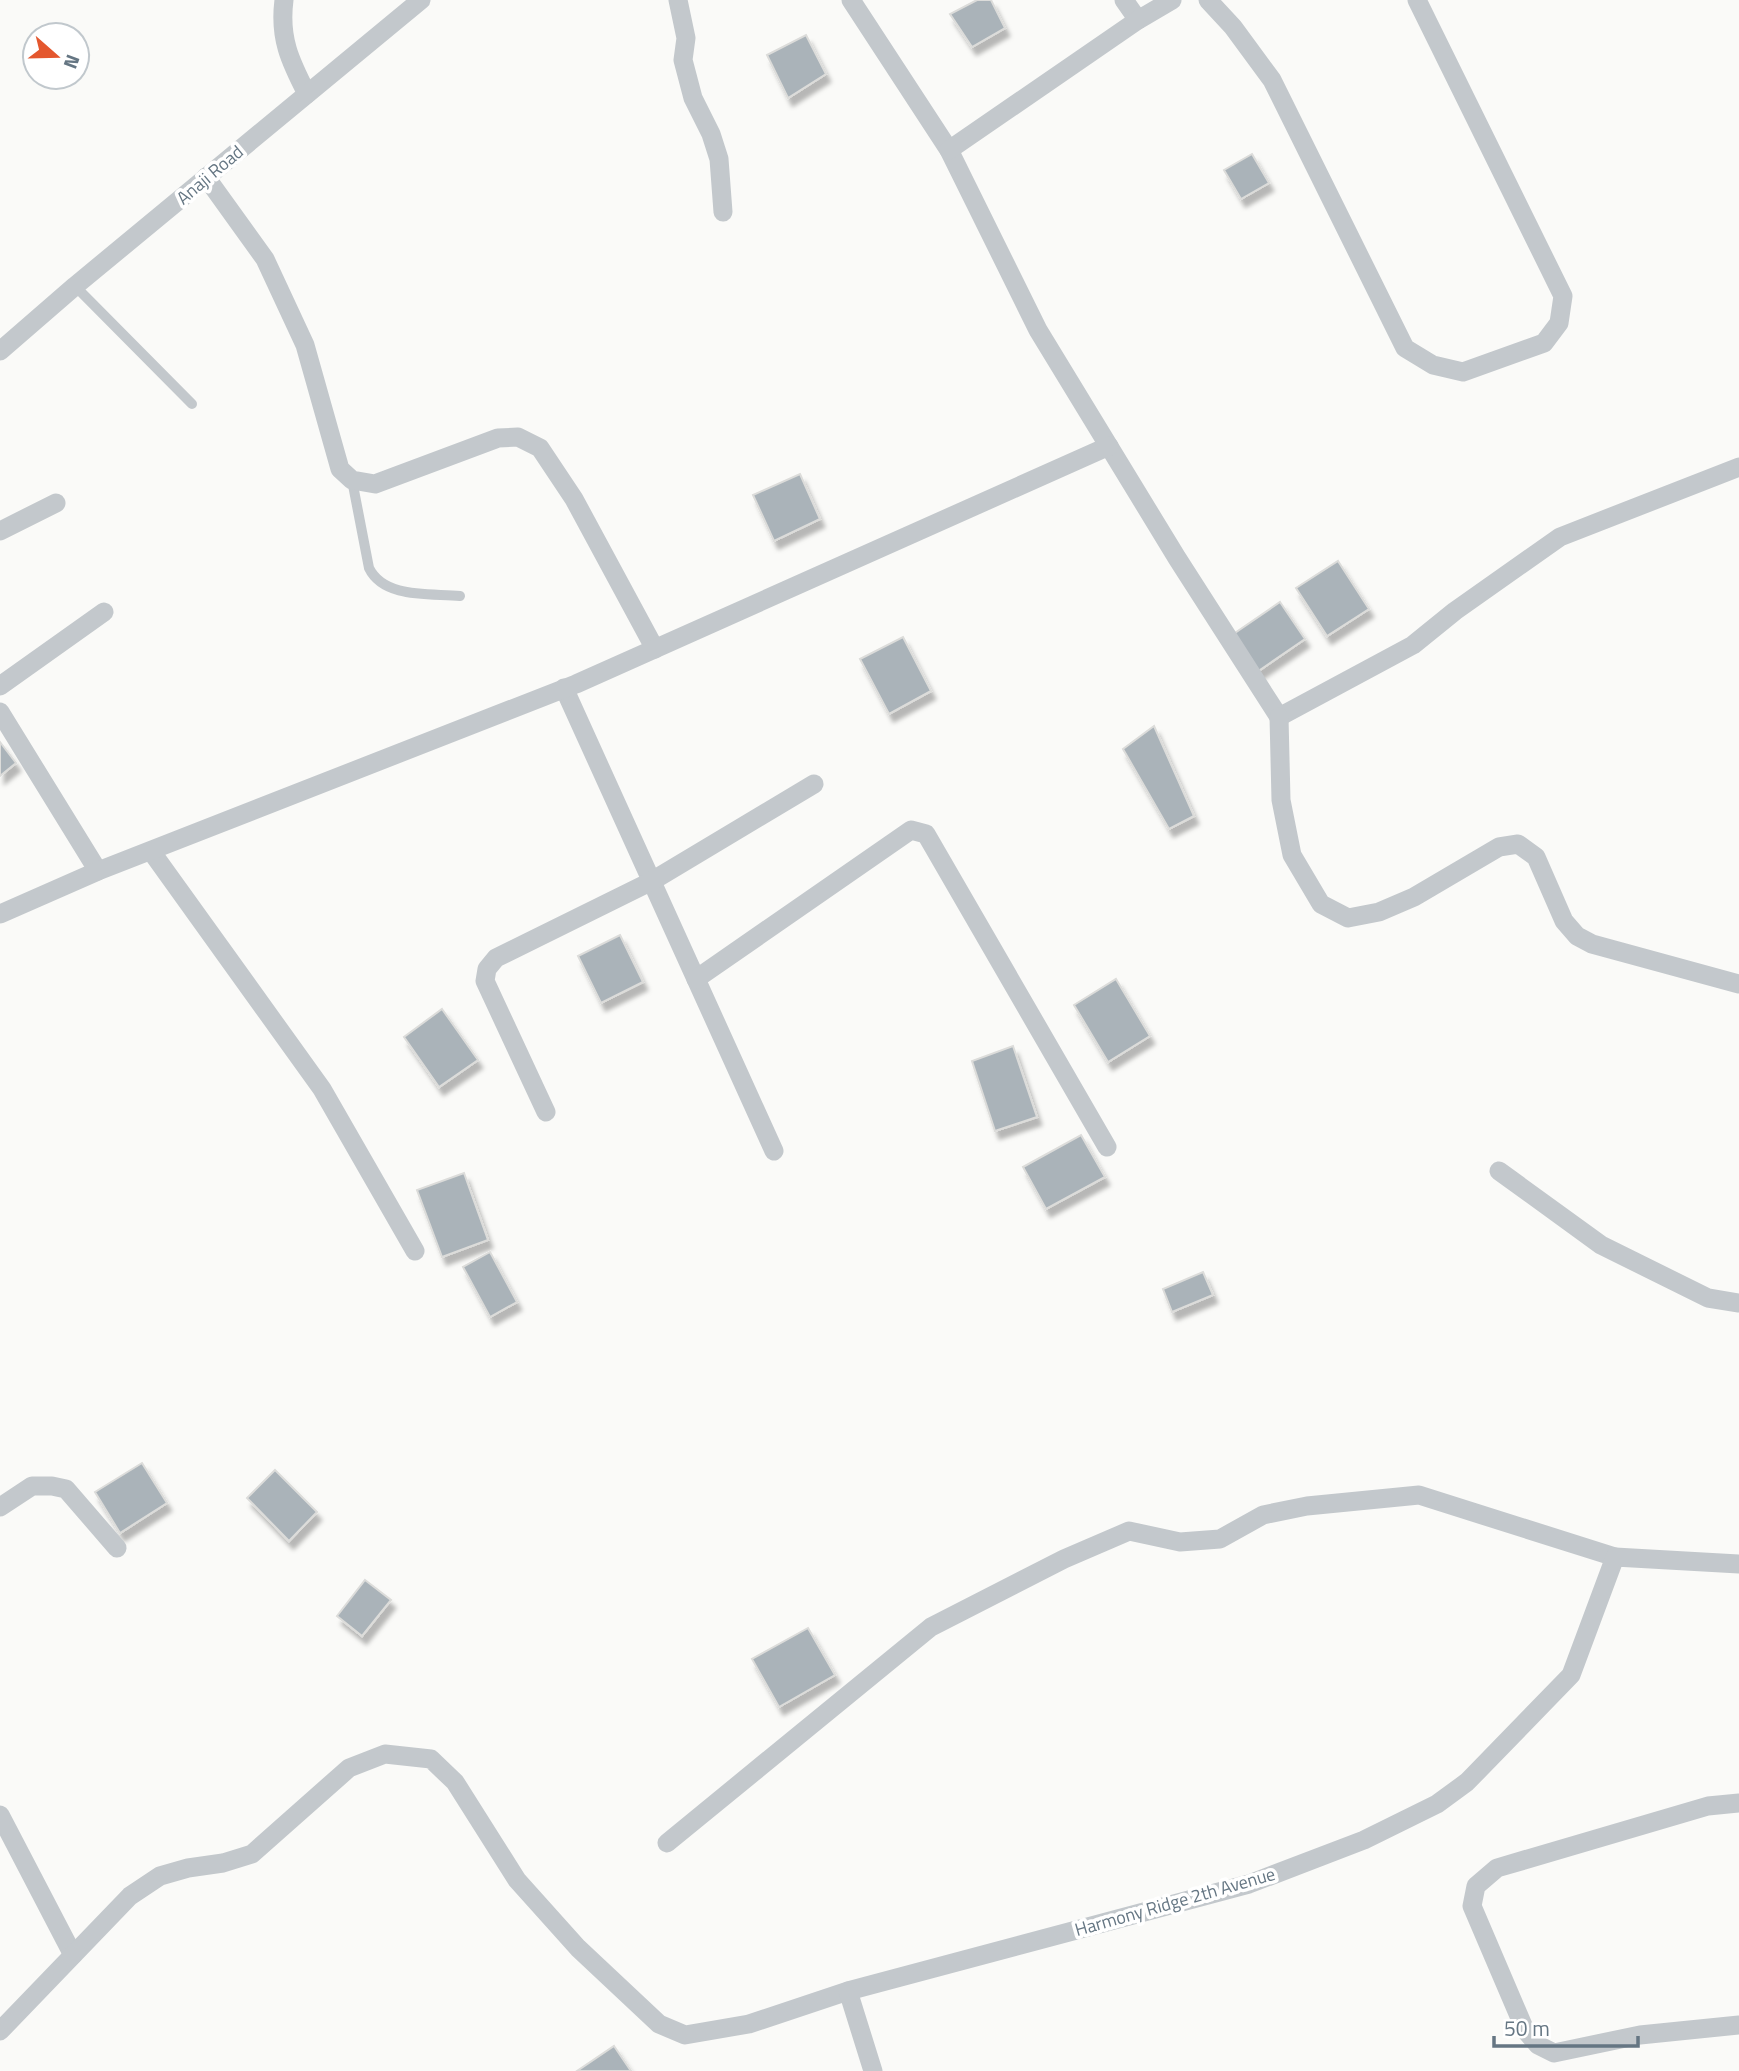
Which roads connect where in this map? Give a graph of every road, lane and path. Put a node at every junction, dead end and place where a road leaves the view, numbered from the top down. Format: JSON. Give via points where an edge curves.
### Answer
{"nodes":[{"id":1,"x":284,"y":0,"type":"edge"},
{"id":2,"x":421,"y":0,"type":"edge"},
{"id":3,"x":678,"y":0,"type":"edge"},
{"id":4,"x":851,"y":0,"type":"edge"},
{"id":5,"x":1124,"y":0,"type":"edge"},
{"id":6,"x":1172,"y":0,"type":"edge"},
{"id":7,"x":1208,"y":0,"type":"edge"},
{"id":8,"x":1417,"y":0,"type":"edge"},
{"id":9,"x":1138,"y":20,"type":"junction"},
{"id":10,"x":306,"y":94,"type":"junction"},
{"id":11,"x":948,"y":150,"type":"junction"},
{"id":12,"x":206,"y":177,"type":"junction"},
{"id":13,"x":723,"y":212,"type":"dead end"},
{"id":14,"x":75,"y":286,"type":"junction"},
{"id":15,"x":0,"y":351,"type":"edge"},
{"id":16,"x":192,"y":404,"type":"dead end"},
{"id":17,"x":1109,"y":446,"type":"junction"},
{"id":18,"x":1739,"y":467,"type":"edge"},
{"id":19,"x":352,"y":480,"type":"junction"},
{"id":20,"x":56,"y":503,"type":"dead end"},
{"id":21,"x":0,"y":531,"type":"edge"},
{"id":22,"x":460,"y":596,"type":"dead end"},
{"id":23,"x":104,"y":612,"type":"dead end"},
{"id":24,"x":655,"y":649,"type":"junction"},
{"id":25,"x":0,"y":686,"type":"edge"},
{"id":26,"x":565,"y":688,"type":"junction"},
{"id":27,"x":0,"y":712,"type":"edge"},
{"id":28,"x":1279,"y":716,"type":"junction"},
{"id":29,"x":814,"y":784,"type":"dead end"},
{"id":30,"x":151,"y":851,"type":"junction"},
{"id":31,"x":98,"y":871,"type":"junction"},
{"id":32,"x":652,"y":881,"type":"junction"},
{"id":33,"x":0,"y":914,"type":"edge"},
{"id":34,"x":696,"y":979,"type":"junction"},
{"id":35,"x":1739,"y":984,"type":"edge"},
{"id":36,"x":546,"y":1112,"type":"dead end"},
{"id":37,"x":1107,"y":1147,"type":"dead end"},
{"id":38,"x":774,"y":1151,"type":"dead end"},
{"id":39,"x":1499,"y":1171,"type":"dead end"},
{"id":40,"x":415,"y":1251,"type":"dead end"},
{"id":41,"x":1739,"y":1303,"type":"edge"},
{"id":42,"x":0,"y":1507,"type":"edge"},
{"id":43,"x":117,"y":1548,"type":"dead end"},
{"id":44,"x":1615,"y":1557,"type":"junction"},
{"id":45,"x":1739,"y":1564,"type":"edge"},
{"id":46,"x":1739,"y":1802,"type":"edge"},
{"id":47,"x":0,"y":1815,"type":"edge"},
{"id":48,"x":667,"y":1843,"type":"dead end"},
{"id":49,"x":73,"y":1955,"type":"junction"},
{"id":50,"x":848,"y":1991,"type":"junction"},
{"id":51,"x":1739,"y":2025,"type":"edge"},
{"id":52,"x":0,"y":2031,"type":"edge"},
{"id":53,"x":873,"y":2071,"type":"edge"}],
"edges":[{"from":1,"to":10,"type":"street","via":[[281,21],[288,57]]},
{"from":2,"to":10,"type":"street","name":"Anaji Road"},
{"from":3,"to":13,"type":"street","via":[[686,38],[683,60],[693,99],[719,159]]},
{"from":4,"to":11,"type":"street"},
{"from":5,"to":9,"type":"street"},
{"from":6,"to":9,"type":"street"},
{"from":7,"to":8,"type":"street","via":[[1272,79],[1405,348],[1433,365],[1463,372],[1544,343],[1559,323],[1563,296]]},
{"from":9,"to":11,"type":"street"},
{"from":10,"to":12,"type":"street","name":"Anaji Road"},
{"from":11,"to":17,"type":"street","via":[[1038,330]]},
{"from":12,"to":14,"type":"street","name":"Anaji Road"},
{"from":12,"to":19,"type":"street","via":[[265,260],[305,345],[340,469]]},
{"from":14,"to":15,"type":"street","name":"Anaji Road"},
{"from":14,"to":16,"type":"lane"},
{"from":17,"to":24,"type":"street"},
{"from":17,"to":28,"type":"street"},
{"from":18,"to":28,"type":"street","via":[[1560,537],[1413,645]]},
{"from":19,"to":22,"type":"lane","via":[[373,576],[393,590]]},
{"from":19,"to":24,"type":"street","via":[[374,484],[498,438],[518,437],[540,448],[574,499]]},
{"from":20,"to":21,"type":"street"},
{"from":23,"to":25,"type":"street"},
{"from":24,"to":26,"type":"street"},
{"from":26,"to":30,"type":"street"},
{"from":26,"to":32,"type":"street"},
{"from":27,"to":31,"type":"street"},
{"from":28,"to":35,"type":"street","via":[[1281,800],[1292,855],[1321,904],[1348,918],[1380,912],[1499,847],[1518,844],[1536,857],[1564,921],[1577,936]]},
{"from":29,"to":32,"type":"street"},
{"from":30,"to":31,"type":"street"},
{"from":30,"to":40,"type":"street","via":[[322,1089]]},
{"from":31,"to":33,"type":"street"},
{"from":32,"to":34,"type":"street"},
{"from":32,"to":36,"type":"street","via":[[496,958],[486,969],[485,981]]},
{"from":34,"to":37,"type":"street","via":[[911,830],[926,834]]},
{"from":34,"to":38,"type":"street"},
{"from":39,"to":41,"type":"street","via":[[1601,1245],[1708,1298]]},
{"from":42,"to":43,"type":"street","via":[[32,1486],[66,1489]]},
{"from":44,"to":45,"type":"street"},
{"from":44,"to":48,"type":"street","via":[[1419,1495],[1274,1513],[1220,1539],[1180,1542],[1129,1531],[1063,1559],[931,1627]]},
{"from":44,"to":50,"type":"street","name":"Harmony Ridge 2th Avenue","via":[[1571,1675],[1467,1782],[1437,1804],[1364,1840],[1250,1884]]},
{"from":46,"to":51,"type":"street","via":[[1707,1806],[1497,1868],[1476,1886],[1472,1906],[1525,2030],[1538,2045],[1554,2053],[1640,2035]]},
{"from":47,"to":49,"type":"street"},
{"from":49,"to":50,"type":"street","name":"Harmony Ridge 2th Avenue","via":[[130,1896],[160,1876],[251,1854],[349,1769],[385,1754],[431,1759],[455,1782],[517,1880],[578,1948],[659,2024],[685,2035],[749,2024]]},
{"from":49,"to":52,"type":"street","name":"Harmony Ridge 2th Avenue"},
{"from":50,"to":53,"type":"street"}]}
